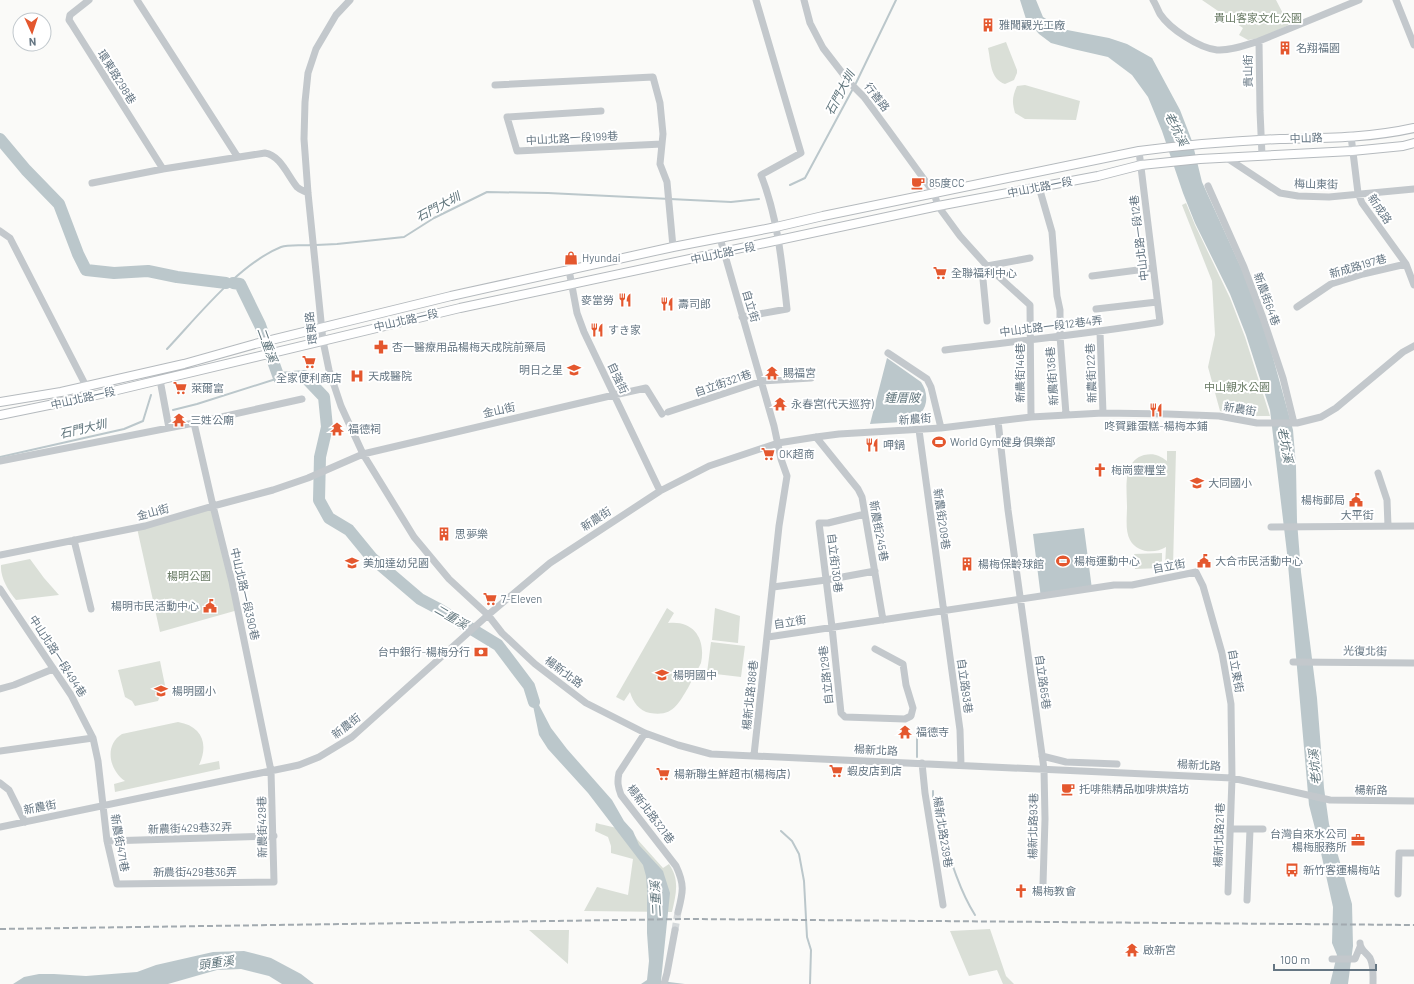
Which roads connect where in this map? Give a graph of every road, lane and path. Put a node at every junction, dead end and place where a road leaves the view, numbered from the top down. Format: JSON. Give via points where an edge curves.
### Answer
{"nodes":[{"id":1,"x":89,"y":0,"type":"edge"},
{"id":2,"x":137,"y":0,"type":"edge"},
{"id":3,"x":350,"y":0,"type":"edge"},
{"id":4,"x":756,"y":0,"type":"edge"},
{"id":5,"x":804,"y":0,"type":"edge"},
{"id":6,"x":1153,"y":0,"type":"edge"},
{"id":7,"x":1359,"y":0,"type":"edge"},
{"id":8,"x":1396,"y":0,"type":"edge"},
{"id":9,"x":1259,"y":42,"type":"junction"},
{"id":10,"x":1414,"y":45,"type":"edge"},
{"id":11,"x":494,"y":85,"type":"dead end"},
{"id":12,"x":600,"y":111,"type":"dead end"},
{"id":13,"x":1414,"y":128,"type":"edge"},
{"id":14,"x":1351,"y":136,"type":"junction"},
{"id":15,"x":1262,"y":140,"type":"junction"},
{"id":16,"x":1414,"y":143,"type":"edge"},
{"id":17,"x":662,"y":144,"type":"junction"},
{"id":18,"x":1166,"y":148,"type":"joint"},
{"id":19,"x":1352,"y":151,"type":"junction"},
{"id":20,"x":1139,"y":152,"type":"junction"},
{"id":21,"x":1262,"y":155,"type":"junction"},
{"id":22,"x":237,"y":156,"type":"junction"},
{"id":23,"x":1227,"y":158,"type":"junction"},
{"id":24,"x":1171,"y":161,"type":"joint"},
{"id":25,"x":1141,"y":165,"type":"junction"},
{"id":26,"x":163,"y":169,"type":"junction"},
{"id":27,"x":92,"y":183,"type":"dead end"},
{"id":28,"x":1208,"y":186,"type":"dead end"},
{"id":29,"x":1039,"y":187,"type":"junction"},
{"id":30,"x":1414,"y":189,"type":"edge"},
{"id":31,"x":934,"y":193,"type":"junction"},
{"id":32,"x":308,"y":194,"type":"junction"},
{"id":33,"x":1358,"y":194,"type":"junction"},
{"id":34,"x":938,"y":206,"type":"junction"},
{"id":35,"x":776,"y":228,"type":"junction"},
{"id":36,"x":0,"y":231,"type":"edge"},
{"id":37,"x":720,"y":238,"type":"junction"},
{"id":38,"x":779,"y":241,"type":"junction"},
{"id":39,"x":673,"y":247,"type":"junction"},
{"id":40,"x":724,"y":252,"type":"junction"},
{"id":41,"x":1030,"y":258,"type":"dead end"},
{"id":42,"x":1406,"y":264,"type":"junction"},
{"id":43,"x":987,"y":266,"type":"junction"},
{"id":44,"x":1153,"y":268,"type":"junction"},
{"id":45,"x":569,"y":270,"type":"junction"},
{"id":46,"x":1092,"y":276,"type":"dead end"},
{"id":47,"x":571,"y":284,"type":"junction"},
{"id":48,"x":1414,"y":285,"type":"edge"},
{"id":49,"x":1157,"y":302,"type":"junction"},
{"id":50,"x":1030,"y":305,"type":"joint"},
{"id":51,"x":1297,"y":307,"type":"dead end"},
{"id":52,"x":1096,"y":309,"type":"dead end"},
{"id":53,"x":742,"y":317,"type":"junction"},
{"id":54,"x":987,"y":321,"type":"dead end"},
{"id":55,"x":1160,"y":322,"type":"joint"},
{"id":56,"x":322,"y":328,"type":"junction"},
{"id":57,"x":1100,"y":332,"type":"junction"},
{"id":58,"x":1060,"y":336,"type":"junction"},
{"id":59,"x":1031,"y":339,"type":"junction"},
{"id":60,"x":323,"y":341,"type":"junction"},
{"id":61,"x":1414,"y":346,"type":"edge"},
{"id":62,"x":945,"y":350,"type":"dead end"},
{"id":63,"x":888,"y":353,"type":"dead end"},
{"id":64,"x":811,"y":378,"type":"dead end"},
{"id":65,"x":160,"y":380,"type":"junction"},
{"id":66,"x":762,"y":382,"type":"junction"},
{"id":67,"x":86,"y":386,"type":"junction"},
{"id":68,"x":614,"y":395,"type":"junction"},
{"id":69,"x":88,"y":397,"type":"junction"},
{"id":70,"x":302,"y":399,"type":"dead end"},
{"id":71,"x":3,"y":402,"type":"edge"},
{"id":72,"x":665,"y":413,"type":"joint"},
{"id":73,"x":1103,"y":413,"type":"junction"},
{"id":74,"x":4,"y":414,"type":"edge"},
{"id":75,"x":1066,"y":414,"type":"junction"},
{"id":76,"x":1031,"y":417,"type":"junction"},
{"id":77,"x":998,"y":421,"type":"junction"},
{"id":78,"x":194,"y":423,"type":"junction"},
{"id":79,"x":1294,"y":423,"type":"junction"},
{"id":80,"x":169,"y":428,"type":"junction"},
{"id":81,"x":941,"y":428,"type":"junction"},
{"id":82,"x":920,"y":430,"type":"junction"},
{"id":83,"x":816,"y":437,"type":"junction"},
{"id":84,"x":778,"y":443,"type":"junction"},
{"id":85,"x":363,"y":454,"type":"junction"},
{"id":86,"x":0,"y":461,"type":"edge"},
{"id":87,"x":1378,"y":473,"type":"dead end"},
{"id":88,"x":660,"y":491,"type":"junction"},
{"id":89,"x":213,"y":506,"type":"junction"},
{"id":90,"x":865,"y":514,"type":"junction"},
{"id":91,"x":1388,"y":526,"type":"junction"},
{"id":92,"x":1414,"y":526,"type":"edge"},
{"id":93,"x":1271,"y":527,"type":"dead end"},
{"id":94,"x":74,"y":540,"type":"junction"},
{"id":95,"x":0,"y":555,"type":"edge"},
{"id":96,"x":875,"y":571,"type":"junction"},
{"id":97,"x":1196,"y":572,"type":"joint"},
{"id":98,"x":826,"y":580,"type":"junction"},
{"id":99,"x":773,"y":587,"type":"junction"},
{"id":100,"x":0,"y":589,"type":"edge"},
{"id":101,"x":1021,"y":599,"type":"junction"},
{"id":102,"x":91,"y":609,"type":"dead end"},
{"id":103,"x":944,"y":610,"type":"junction"},
{"id":104,"x":488,"y":615,"type":"junction"},
{"id":105,"x":883,"y":620,"type":"junction"},
{"id":106,"x":832,"y":627,"type":"junction"},
{"id":107,"x":768,"y":637,"type":"junction"},
{"id":108,"x":875,"y":649,"type":"dead end"},
{"id":109,"x":1295,"y":662,"type":"dead end"},
{"id":110,"x":1414,"y":663,"type":"edge"},
{"id":111,"x":54,"y":669,"type":"junction"},
{"id":112,"x":0,"y":689,"type":"edge"},
{"id":113,"x":645,"y":733,"type":"junction"},
{"id":114,"x":93,"y":738,"type":"junction"},
{"id":115,"x":0,"y":751,"type":"edge"},
{"id":116,"x":754,"y":755,"type":"junction"},
{"id":117,"x":1042,"y":756,"type":"junction"},
{"id":118,"x":922,"y":763,"type":"junction"},
{"id":119,"x":1117,"y":764,"type":"dead end"},
{"id":120,"x":961,"y":765,"type":"junction"},
{"id":121,"x":1044,"y":769,"type":"junction"},
{"id":122,"x":271,"y":770,"type":"junction"},
{"id":123,"x":1232,"y":778,"type":"junction"},
{"id":124,"x":0,"y":783,"type":"edge"},
{"id":125,"x":1328,"y":799,"type":"joint"},
{"id":126,"x":1414,"y":801,"type":"edge"},
{"id":127,"x":103,"y":806,"type":"junction"},
{"id":128,"x":25,"y":822,"type":"junction"},
{"id":129,"x":0,"y":827,"type":"edge"},
{"id":130,"x":1230,"y":829,"type":"junction"},
{"id":131,"x":1264,"y":829,"type":"dead end"},
{"id":132,"x":1250,"y":830,"type":"junction"},
{"id":133,"x":274,"y":836,"type":"junction"},
{"id":134,"x":107,"y":841,"type":"junction"},
{"id":135,"x":1414,"y":853,"type":"edge"},
{"id":136,"x":274,"y":882,"type":"joint"},
{"id":137,"x":117,"y":884,"type":"joint"},
{"id":138,"x":1043,"y":884,"type":"dead end"},
{"id":139,"x":1228,"y":892,"type":"dead end"},
{"id":140,"x":1398,"y":894,"type":"dead end"},
{"id":141,"x":1247,"y":900,"type":"dead end"},
{"id":142,"x":943,"y":905,"type":"dead end"},
{"id":143,"x":678,"y":912,"type":"tunnel mouth"},
{"id":144,"x":675,"y":930,"type":"tunnel mouth"},
{"id":145,"x":1332,"y":959,"type":"dead end"},
{"id":146,"x":664,"y":984,"type":"edge"},
{"id":147,"x":1373,"y":984,"type":"edge"}],
"edges":[{"from":1,"to":26,"type":"street","name":"環東路298巷","via":[[70,15],[71,23]]},
{"from":2,"to":22,"type":"street"},
{"from":3,"to":32,"type":"street","name":"環東路","via":[[336,15],[316,49],[308,73],[304,139]]},
{"from":4,"to":35,"type":"street","via":[[801,153],[761,175]]},
{"from":5,"to":31,"type":"street","name":"行善路","via":[[810,23],[823,48],[857,89]]},
{"from":6,"to":9,"type":"street","name":"貴山街","via":[[1161,15],[1172,26],[1199,45],[1217,50]]},
{"from":7,"to":9,"type":"street"},
{"from":8,"to":10,"type":"street"},
{"from":9,"to":15,"type":"street","name":"貴山街"},
{"from":11,"to":17,"type":"street","via":[[653,77],[660,103]]},
{"from":12,"to":17,"type":"street","name":"中山北路一段199巷","via":[[507,117],[517,151]]},
{"from":13,"to":14,"type":"main road","name":"中山路"},
{"from":14,"to":15,"type":"main road","name":"中山路"},
{"from":14,"to":19,"type":"street","name":"新成路"},
{"from":15,"to":18,"type":"main road","name":"中山路"},
{"from":15,"to":21,"type":"street","name":"貴山街"},
{"from":16,"to":19,"type":"main road","name":"中山路"},
{"from":17,"to":39,"type":"street","via":[[660,164],[669,192]]},
{"from":18,"to":20,"type":"main road","name":"中山北路一段"},
{"from":19,"to":21,"type":"main road","name":"中山路"},
{"from":19,"to":33,"type":"street","name":"新成路"},
{"from":20,"to":25,"type":"street","name":"中山北路一段12巷"},
{"from":20,"to":31,"type":"main road","name":"中山北路一段"},
{"from":21,"to":23,"type":"main road","name":"中山路"},
{"from":22,"to":26,"type":"street"},
{"from":22,"to":32,"type":"street","via":[[270,154],[299,188]]},
{"from":23,"to":24,"type":"main road","name":"中山路"},
{"from":23,"to":33,"type":"street","name":"梅山東街","via":[[1280,193],[1329,197]]},
{"from":24,"to":25,"type":"main road","name":"中山北路一段"},
{"from":25,"to":29,"type":"main road","name":"中山北路一段"},
{"from":25,"to":44,"type":"street","name":"中山北路一段12巷"},
{"from":26,"to":27,"type":"street"},
{"from":28,"to":79,"type":"street","name":"新農街64巷","via":[[1244,267],[1263,318],[1283,378]]},
{"from":29,"to":34,"type":"main road","name":"中山北路一段"},
{"from":29,"to":58,"type":"street","name":"新農街136巷","via":[[1052,232]]},
{"from":30,"to":33,"type":"street","name":"梅山東街"},
{"from":31,"to":34,"type":"street","name":"行善路"},
{"from":31,"to":35,"type":"main road","name":"中山北路一段"},
{"from":32,"to":56,"type":"street","name":"環東路"},
{"from":33,"to":42,"type":"street","name":"新成路"},
{"from":34,"to":38,"type":"main road","name":"中山北路一段"},
{"from":34,"to":43,"type":"street","name":"行善路"},
{"from":35,"to":37,"type":"main road","name":"中山北路一段"},
{"from":35,"to":38,"type":"street"},
{"from":36,"to":67,"type":"street","via":[[10,238]]},
{"from":37,"to":39,"type":"main road","name":"中山北路一段"},
{"from":37,"to":40,"type":"street","name":"自立街"},
{"from":38,"to":40,"type":"main road","name":"中山北路一段"},
{"from":38,"to":53,"type":"street","via":[[787,309]]},
{"from":39,"to":45,"type":"main road","name":"中山北路一段"},
{"from":40,"to":47,"type":"main road","name":"中山北路一段"},
{"from":40,"to":53,"type":"street","name":"自立街"},
{"from":41,"to":43,"type":"street"},
{"from":42,"to":48,"type":"street","name":"新成路"},
{"from":42,"to":51,"type":"street","name":"新成路197巷","via":[[1331,284]]},
{"from":43,"to":50,"type":"street","name":"行善路"},
{"from":43,"to":54,"type":"street","via":[[982,270]]},
{"from":44,"to":46,"type":"street"},
{"from":44,"to":49,"type":"street","name":"中山北路一段12巷"},
{"from":45,"to":47,"type":"street","name":"自強街"},
{"from":45,"to":56,"type":"main road","name":"中山北路一段"},
{"from":47,"to":60,"type":"main road","name":"中山北路一段"},
{"from":47,"to":68,"type":"street","name":"自強街","via":[[584,332]]},
{"from":49,"to":52,"type":"street"},
{"from":49,"to":55,"type":"street","name":"中山北路一段12巷"},
{"from":50,"to":59,"type":"street","name":"新農街146巷"},
{"from":53,"to":66,"type":"street","name":"自立街"},
{"from":55,"to":57,"type":"street","name":"中山北路一段12巷4弄"},
{"from":56,"to":60,"type":"street","name":"環東路"},
{"from":56,"to":67,"type":"main road","name":"中山北路一段","via":[[184,364]]},
{"from":57,"to":58,"type":"street","name":"中山北路一段12巷4弄"},
{"from":57,"to":73,"type":"street","name":"新農街122巷"},
{"from":58,"to":59,"type":"street","name":"中山北路一段12巷4弄"},
{"from":58,"to":75,"type":"street","name":"新農街136巷"},
{"from":59,"to":62,"type":"street","name":"中山北路一段12巷4弄"},
{"from":59,"to":76,"type":"street","name":"新農街146巷"},
{"from":60,"to":65,"type":"main road","name":"中山北路一段"},
{"from":60,"to":85,"type":"street","name":"環東路","via":[[341,406]]},
{"from":61,"to":79,"type":"street","via":[[1403,352],[1336,408],[1321,417]]},
{"from":63,"to":81,"type":"street","via":[[927,379]]},
{"from":64,"to":66,"type":"street","name":"自立街321巷"},
{"from":65,"to":69,"type":"main road","name":"中山北路一段"},
{"from":65,"to":80,"type":"street"},
{"from":66,"to":72,"type":"street","name":"自立街321巷"},
{"from":66,"to":84,"type":"street","name":"自立街"},
{"from":67,"to":69,"type":"street"},
{"from":67,"to":71,"type":"main road","name":"中山北路一段"},
{"from":68,"to":72,"type":"street","name":"金山街","via":[[646,388]]},
{"from":68,"to":85,"type":"street","name":"金山街"},
{"from":68,"to":88,"type":"street","name":"自強街"},
{"from":69,"to":74,"type":"main road","name":"中山北路一段"},
{"from":70,"to":78,"type":"street"},
{"from":71,"to":74,"type":"main road"},
{"from":73,"to":75,"type":"street","name":"新農街"},
{"from":73,"to":79,"type":"street","name":"新農街","via":[[1219,416],[1257,423]]},
{"from":75,"to":76,"type":"street","name":"新農街"},
{"from":76,"to":77,"type":"street","name":"新農街"},
{"from":77,"to":81,"type":"street","name":"新農街"},
{"from":77,"to":101,"type":"street","name":"自立路65巷"},
{"from":78,"to":80,"type":"street"},
{"from":78,"to":89,"type":"street","name":"中山北路一段390巷"},
{"from":80,"to":86,"type":"street"},
{"from":81,"to":82,"type":"street","name":"新農街"},
{"from":82,"to":83,"type":"street","name":"新農街"},
{"from":82,"to":103,"type":"street","name":"新農街209巷"},
{"from":83,"to":84,"type":"street","name":"新農街"},
{"from":83,"to":90,"type":"street","name":"新農街245巷","via":[[858,489]]},
{"from":84,"to":88,"type":"street","name":"新農街","via":[[709,466]]},
{"from":84,"to":99,"type":"street","name":"自立街","via":[[787,476]]},
{"from":85,"to":89,"type":"street","name":"金山街","via":[[308,478]]},
{"from":85,"to":104,"type":"street","name":"環東路","via":[[414,537],[449,579]]},
{"from":87,"to":91,"type":"street","via":[[1387,500]]},
{"from":88,"to":104,"type":"street","name":"新農街","via":[[550,562]]},
{"from":89,"to":94,"type":"street","name":"金山街","via":[[145,526]]},
{"from":89,"to":122,"type":"street","name":"中山北路一段390巷","via":[[232,582]]},
{"from":90,"to":96,"type":"street","name":"新農街245巷"},
{"from":90,"to":98,"type":"street","name":"自立街130巷","via":[[819,523]]},
{"from":91,"to":92,"type":"street","name":"大平街"},
{"from":91,"to":93,"type":"street","name":"大平街"},
{"from":94,"to":95,"type":"street","name":"金山街"},
{"from":94,"to":102,"type":"street"},
{"from":96,"to":98,"type":"street"},
{"from":96,"to":105,"type":"street","name":"新農街245巷"},
{"from":97,"to":101,"type":"street","name":"自立街","via":[[1132,585],[1114,585]]},
{"from":97,"to":123,"type":"street","name":"自立東街","via":[[1203,586],[1222,653],[1231,704]]},
{"from":98,"to":99,"type":"street"},
{"from":98,"to":106,"type":"street","name":"自立街130巷"},
{"from":99,"to":107,"type":"street","name":"自立街"},
{"from":100,"to":111,"type":"street","name":"中山北路一段494巷"},
{"from":101,"to":103,"type":"street","name":"自立街"},
{"from":101,"to":117,"type":"street","name":"自立路65巷"},
{"from":103,"to":105,"type":"street","name":"自立街"},
{"from":103,"to":120,"type":"street","name":"自立路93巷","via":[[960,730]]},
{"from":104,"to":113,"type":"street","name":"楊新北路","via":[[502,633],[535,664],[586,703]]},
{"from":104,"to":122,"type":"street","name":"新農街","via":[[352,737],[319,757],[299,765]]},
{"from":105,"to":106,"type":"street","name":"自立街"},
{"from":106,"to":107,"type":"street","name":"自立街"},
{"from":106,"to":108,"type":"street","name":"自立路129巷","via":[[841,713],[845,717],[905,719],[911,716],[913,708],[902,664]]},
{"from":107,"to":116,"type":"street","name":"楊新北路188巷"},
{"from":109,"to":110,"type":"street","name":"光復北街"},
{"from":111,"to":112,"type":"street"},
{"from":111,"to":114,"type":"street","name":"中山北路一段494巷","via":[[71,695]]},
{"from":113,"to":116,"type":"street","name":"楊新北路","via":[[711,754]]},
{"from":113,"to":143,"type":"street","name":"楊新北路321巷","via":[[619,773],[618,787],[621,795],[676,866],[682,880]]},
{"from":114,"to":115,"type":"street"},
{"from":114,"to":127,"type":"street","name":"中山北路一段494巷"},
{"from":116,"to":118,"type":"street","name":"楊新北路"},
{"from":117,"to":119,"type":"street","via":[[1066,762]]},
{"from":117,"to":121,"type":"street","name":"自立路65巷"},
{"from":118,"to":120,"type":"street","name":"楊新北路"},
{"from":118,"to":142,"type":"street","name":"楊新北路239巷"},
{"from":120,"to":121,"type":"street","name":"楊新北路"},
{"from":121,"to":123,"type":"street","name":"楊新北路"},
{"from":121,"to":138,"type":"street","name":"楊新北路93巷"},
{"from":122,"to":127,"type":"street","name":"新農街"},
{"from":122,"to":133,"type":"street","name":"新農街429巷"},
{"from":123,"to":125,"type":"street","name":"楊新北路"},
{"from":123,"to":130,"type":"street","name":"楊新北路21巷"},
{"from":124,"to":128,"type":"street","via":[[9,790]]},
{"from":125,"to":126,"type":"street","name":"楊新路"},
{"from":127,"to":128,"type":"street","name":"新農街"},
{"from":127,"to":134,"type":"street","name":"新農街471巷"},
{"from":128,"to":129,"type":"street","name":"新農街"},
{"from":130,"to":132,"type":"street"},
{"from":130,"to":139,"type":"street","name":"楊新北路21巷"},
{"from":131,"to":132,"type":"street"},
{"from":132,"to":141,"type":"street"},
{"from":133,"to":134,"type":"street","name":"新農街429巷32弄"},
{"from":133,"to":136,"type":"street","name":"新農街429巷"},
{"from":134,"to":137,"type":"street","name":"新農街471巷"},
{"from":135,"to":140,"type":"street","via":[[1399,853]]},
{"from":136,"to":137,"type":"street","name":"新農街429巷36弄"},
{"from":144,"to":146,"type":"street"},
{"from":145,"to":147,"type":"street","via":[[1355,959],[1360,945],[1370,958]]}]}
